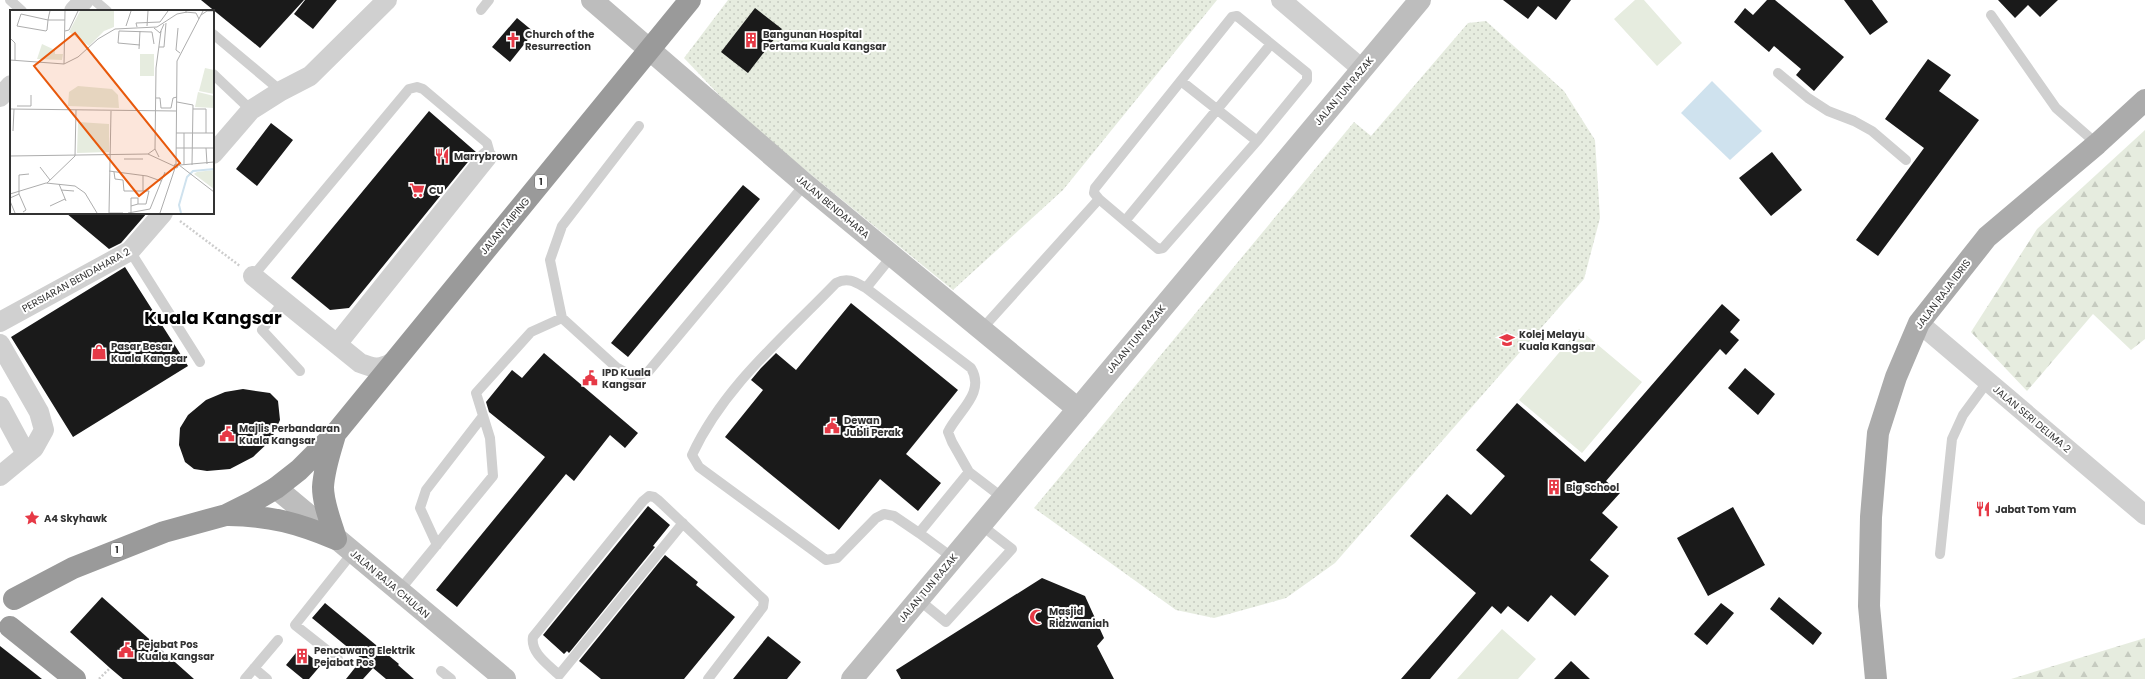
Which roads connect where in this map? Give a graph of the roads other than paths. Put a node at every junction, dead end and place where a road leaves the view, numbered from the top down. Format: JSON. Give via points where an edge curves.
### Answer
{"nodes":[{"id":1,"x":10,"y":0,"type":"edge"},
{"id":2,"x":84,"y":0,"type":"edge"},
{"id":3,"x":94,"y":0,"type":"edge"},
{"id":4,"x":387,"y":0,"type":"edge"},
{"id":5,"x":489,"y":0,"type":"edge"},
{"id":6,"x":592,"y":0,"type":"edge"},
{"id":7,"x":690,"y":0,"type":"edge"},
{"id":8,"x":1281,"y":0,"type":"edge"},
{"id":9,"x":1420,"y":0,"type":"edge"},
{"id":10,"x":21,"y":10,"type":"edge"},
{"id":11,"x":75,"y":10,"type":"edge"},
{"id":12,"x":106,"y":10,"type":"edge"},
{"id":13,"x":481,"y":10,"type":"dead end"},
{"id":14,"x":1991,"y":15,"type":"dead end"},
{"id":15,"x":214,"y":35,"type":"edge"},
{"id":16,"x":1271,"y":44,"type":"junction"},
{"id":17,"x":650,"y":50,"type":"junction"},
{"id":18,"x":1362,"y":69,"type":"junction"},
{"id":19,"x":1778,"y":73,"type":"dead end"},
{"id":20,"x":214,"y":75,"type":"edge"},
{"id":21,"x":1181,"y":81,"type":"junction"},
{"id":22,"x":10,"y":86,"type":"edge"},
{"id":23,"x":281,"y":91,"type":"junction"},
{"id":24,"x":0,"y":97,"type":"edge"},
{"id":25,"x":2145,"y":100,"type":"edge"},
{"id":26,"x":1217,"y":109,"type":"junction"},
{"id":27,"x":251,"y":110,"type":"junction"},
{"id":28,"x":639,"y":126,"type":"dead end"},
{"id":29,"x":1257,"y":141,"type":"junction"},
{"id":30,"x":2097,"y":144,"type":"junction"},
{"id":31,"x":214,"y":153,"type":"edge"},
{"id":32,"x":487,"y":157,"type":"joint"},
{"id":33,"x":1906,"y":160,"type":"dead end"},
{"id":34,"x":805,"y":184,"type":"junction"},
{"id":35,"x":1099,"y":199,"type":"junction"},
{"id":36,"x":169,"y":215,"type":"edge"},
{"id":37,"x":1125,"y":221,"type":"junction"},
{"id":38,"x":130,"y":251,"type":"junction"},
{"id":39,"x":891,"y":257,"type":"junction"},
{"id":40,"x":253,"y":276,"type":"joint"},
{"id":41,"x":866,"y":288,"type":"junction"},
{"id":42,"x":284,"y":301,"type":"junction"},
{"id":43,"x":562,"y":318,"type":"junction"},
{"id":44,"x":0,"y":322,"type":"edge"},
{"id":45,"x":1919,"y":323,"type":"junction"},
{"id":46,"x":981,"y":330,"type":"junction"},
{"id":47,"x":0,"y":344,"type":"edge"},
{"id":48,"x":337,"y":344,"type":"junction"},
{"id":49,"x":200,"y":362,"type":"dead end"},
{"id":50,"x":360,"y":363,"type":"junction"},
{"id":51,"x":391,"y":363,"type":"junction"},
{"id":52,"x":300,"y":371,"type":"dead end"},
{"id":53,"x":1988,"y":381,"type":"junction"},
{"id":54,"x":363,"y":398,"type":"junction"},
{"id":55,"x":0,"y":406,"type":"edge"},
{"id":56,"x":1078,"y":409,"type":"junction"},
{"id":57,"x":483,"y":416,"type":"junction"},
{"id":58,"x":335,"y":434,"type":"junction"},
{"id":59,"x":26,"y":454,"type":"junction"},
{"id":60,"x":968,"y":472,"type":"junction"},
{"id":61,"x":0,"y":476,"type":"edge"},
{"id":62,"x":276,"y":488,"type":"junction"},
{"id":63,"x":1003,"y":498,"type":"junction"},
{"id":64,"x":226,"y":515,"type":"junction"},
{"id":65,"x":2145,"y":515,"type":"edge"},
{"id":66,"x":683,"y":523,"type":"junction"},
{"id":67,"x":981,"y":525,"type":"junction"},
{"id":68,"x":919,"y":533,"type":"junction"},
{"id":69,"x":336,"y":538,"type":"junction"},
{"id":70,"x":437,"y":545,"type":"junction"},
{"id":71,"x":352,"y":552,"type":"junction"},
{"id":72,"x":1940,"y":554,"type":"dead end"},
{"id":73,"x":953,"y":558,"type":"junction"},
{"id":74,"x":399,"y":591,"type":"junction"},
{"id":75,"x":7,"y":593,"type":"edge"},
{"id":76,"x":919,"y":600,"type":"junction"},
{"id":77,"x":5,"y":630,"type":"edge"},
{"id":78,"x":278,"y":640,"type":"dead end"},
{"id":79,"x":338,"y":659,"type":"dead end"},
{"id":80,"x":254,"y":668,"type":"junction"},
{"id":81,"x":441,"y":671,"type":"dead end"},
{"id":82,"x":559,"y":678,"type":"edge"},
{"id":83,"x":74,"y":679,"type":"edge"},
{"id":84,"x":246,"y":679,"type":"edge"},
{"id":85,"x":267,"y":679,"type":"edge"},
{"id":86,"x":451,"y":679,"type":"edge"},
{"id":87,"x":505,"y":679,"type":"edge"},
{"id":88,"x":708,"y":679,"type":"edge"},
{"id":89,"x":852,"y":679,"type":"edge"},
{"id":90,"x":1876,"y":679,"type":"edge"}],
"edges":[{"from":1,"to":10,"type":"lane"},
{"from":2,"to":11,"type":"street"},
{"from":3,"to":12,"type":"lane"},
{"from":4,"to":23,"type":"street","via":[[310,76]]},
{"from":5,"to":13,"type":"lane"},
{"from":6,"to":17,"type":"street","name":"JALAN BENDAHARA"},
{"from":7,"to":17,"type":"highway","name":"JALAN TAIPING","number":"1"},
{"from":8,"to":18,"type":"street"},
{"from":9,"to":18,"type":"street","name":"JALAN TUN RAZAK"},
{"from":14,"to":30,"type":"lane","via":[[2056,108]]},
{"from":15,"to":23,"type":"lane"},
{"from":16,"to":21,"type":"lane","via":[[1234,16]]},
{"from":16,"to":26,"type":"lane"},
{"from":16,"to":29,"type":"lane","via":[[1308,76]]},
{"from":17,"to":34,"type":"street","name":"JALAN BENDAHARA"},
{"from":17,"to":51,"type":"highway","name":"JALAN TAIPING","number":"1"},
{"from":18,"to":56,"type":"street","name":"JALAN TUN RAZAK"},
{"from":19,"to":33,"type":"lane","via":[[1828,111],[1854,120],[1872,131]]},
{"from":20,"to":27,"type":"lane"},
{"from":21,"to":26,"type":"lane"},
{"from":21,"to":35,"type":"lane","via":[[1095,188],[1094,193]]},
{"from":22,"to":24,"type":"street"},
{"from":23,"to":27,"type":"street"},
{"from":25,"to":30,"type":"main road","name":"JALAN RAJA IDRIS"},
{"from":26,"to":29,"type":"lane"},
{"from":26,"to":37,"type":"lane"},
{"from":27,"to":31,"type":"street"},
{"from":28,"to":43,"type":"lane","via":[[562,226],[550,260]]},
{"from":29,"to":37,"type":"lane","via":[[1163,248],[1158,248]]},
{"from":30,"to":45,"type":"main road","name":"JALAN RAJA IDRIS","via":[[1987,237]]},
{"from":32,"to":40,"type":"lane","via":[[487,143],[423,89],[409,89]]},
{"from":32,"to":48,"type":"street"},
{"from":34,"to":39,"type":"street","name":"JALAN BENDAHARA"},
{"from":34,"to":43,"type":"lane","via":[[648,372],[634,377],[616,367]]},
{"from":35,"to":37,"type":"lane"},
{"from":35,"to":46,"type":"lane"},
{"from":36,"to":38,"type":"street","name":"PERSIARAN BENDAHARA 2"},
{"from":38,"to":44,"type":"street","name":"PERSIARAN BENDAHARA 2"},
{"from":38,"to":49,"type":"lane"},
{"from":39,"to":41,"type":"lane"},
{"from":39,"to":46,"type":"street","name":"JALAN BENDAHARA"},
{"from":40,"to":42,"type":"street"},
{"from":41,"to":60,"type":"lane","via":[[971,368],[975,375],[976,383],[972,398],[948,432]]},
{"from":41,"to":68,"type":"lane","via":[[844,279],[836,284],[736,386],[702,435],[692,455],[699,467],[826,560],[837,558],[876,518],[884,514],[894,516]]},
{"from":42,"to":48,"type":"street"},
{"from":42,"to":52,"type":"lane","via":[[262,330]]},
{"from":43,"to":57,"type":"lane","via":[[531,332],[476,393]]},
{"from":45,"to":53,"type":"street","name":"JALAN SERI DELIMA 2"},
{"from":45,"to":90,"type":"main road","name":"JALAN RAJA IDRIS","via":[[1896,377],[1878,433],[1871,517],[1869,606]]},
{"from":46,"to":56,"type":"street","name":"JALAN BENDAHARA"},
{"from":47,"to":59,"type":"street","via":[[39,412],[44,430],[38,442]]},
{"from":48,"to":50,"type":"street"},
{"from":50,"to":51,"type":"street","via":[[373,369]]},
{"from":50,"to":54,"type":"street","via":[[366,378]]},
{"from":51,"to":54,"type":"highway","name":"JALAN TAIPING","number":"1"},
{"from":53,"to":65,"type":"street","name":"JALAN SERI DELIMA 2"},
{"from":53,"to":72,"type":"lane","via":[[1963,416],[1952,439]]},
{"from":54,"to":58,"type":"highway","name":"JALAN TAIPING","number":"1"},
{"from":55,"to":59,"type":"street"},
{"from":56,"to":63,"type":"street","name":"JALAN TUN RAZAK"},
{"from":57,"to":70,"type":"lane","via":[[490,438],[493,476]]},
{"from":57,"to":70,"type":"lane","via":[[426,490],[420,508]]},
{"from":58,"to":62,"type":"highway","number":"1","via":[[299,470]]},
{"from":58,"to":69,"type":"highway","via":[[323,488]]},
{"from":59,"to":61,"type":"street"},
{"from":60,"to":63,"type":"lane"},
{"from":60,"to":68,"type":"lane"},
{"from":62,"to":64,"type":"highway","number":"1"},
{"from":62,"to":69,"type":"street","name":"JALAN RAJA CHULAN"},
{"from":63,"to":67,"type":"street","name":"JALAN TUN RAZAK"},
{"from":64,"to":69,"type":"highway","via":[[256,515],[280,519]]},
{"from":64,"to":75,"type":"highway","number":"1","via":[[164,532]]},
{"from":66,"to":82,"type":"lane"},
{"from":66,"to":82,"type":"lane","via":[[654,496],[649,496],[533,637],[534,651]]},
{"from":66,"to":88,"type":"lane","via":[[764,600],[764,607]]},
{"from":67,"to":73,"type":"street","name":"JALAN TUN RAZAK"},
{"from":67,"to":76,"type":"lane","via":[[1012,549],[946,622]]},
{"from":68,"to":73,"type":"lane"},
{"from":69,"to":71,"type":"street","name":"JALAN RAJA CHULAN"},
{"from":70,"to":74,"type":"lane"},
{"from":71,"to":74,"type":"street","name":"JALAN RAJA CHULAN"},
{"from":71,"to":79,"type":"lane","via":[[295,625]]},
{"from":73,"to":76,"type":"street","name":"JALAN TUN RAZAK"},
{"from":74,"to":87,"type":"street","name":"JALAN RAJA CHULAN"},
{"from":75,"to":77,"type":"highway","number":"1","via":[[16,614]]},
{"from":76,"to":89,"type":"street","name":"JALAN TUN RAZAK"},
{"from":77,"to":83,"type":"highway","number":"1"},
{"from":78,"to":80,"type":"lane"},
{"from":80,"to":84,"type":"lane"},
{"from":80,"to":85,"type":"lane"},
{"from":81,"to":86,"type":"lane"}]}
